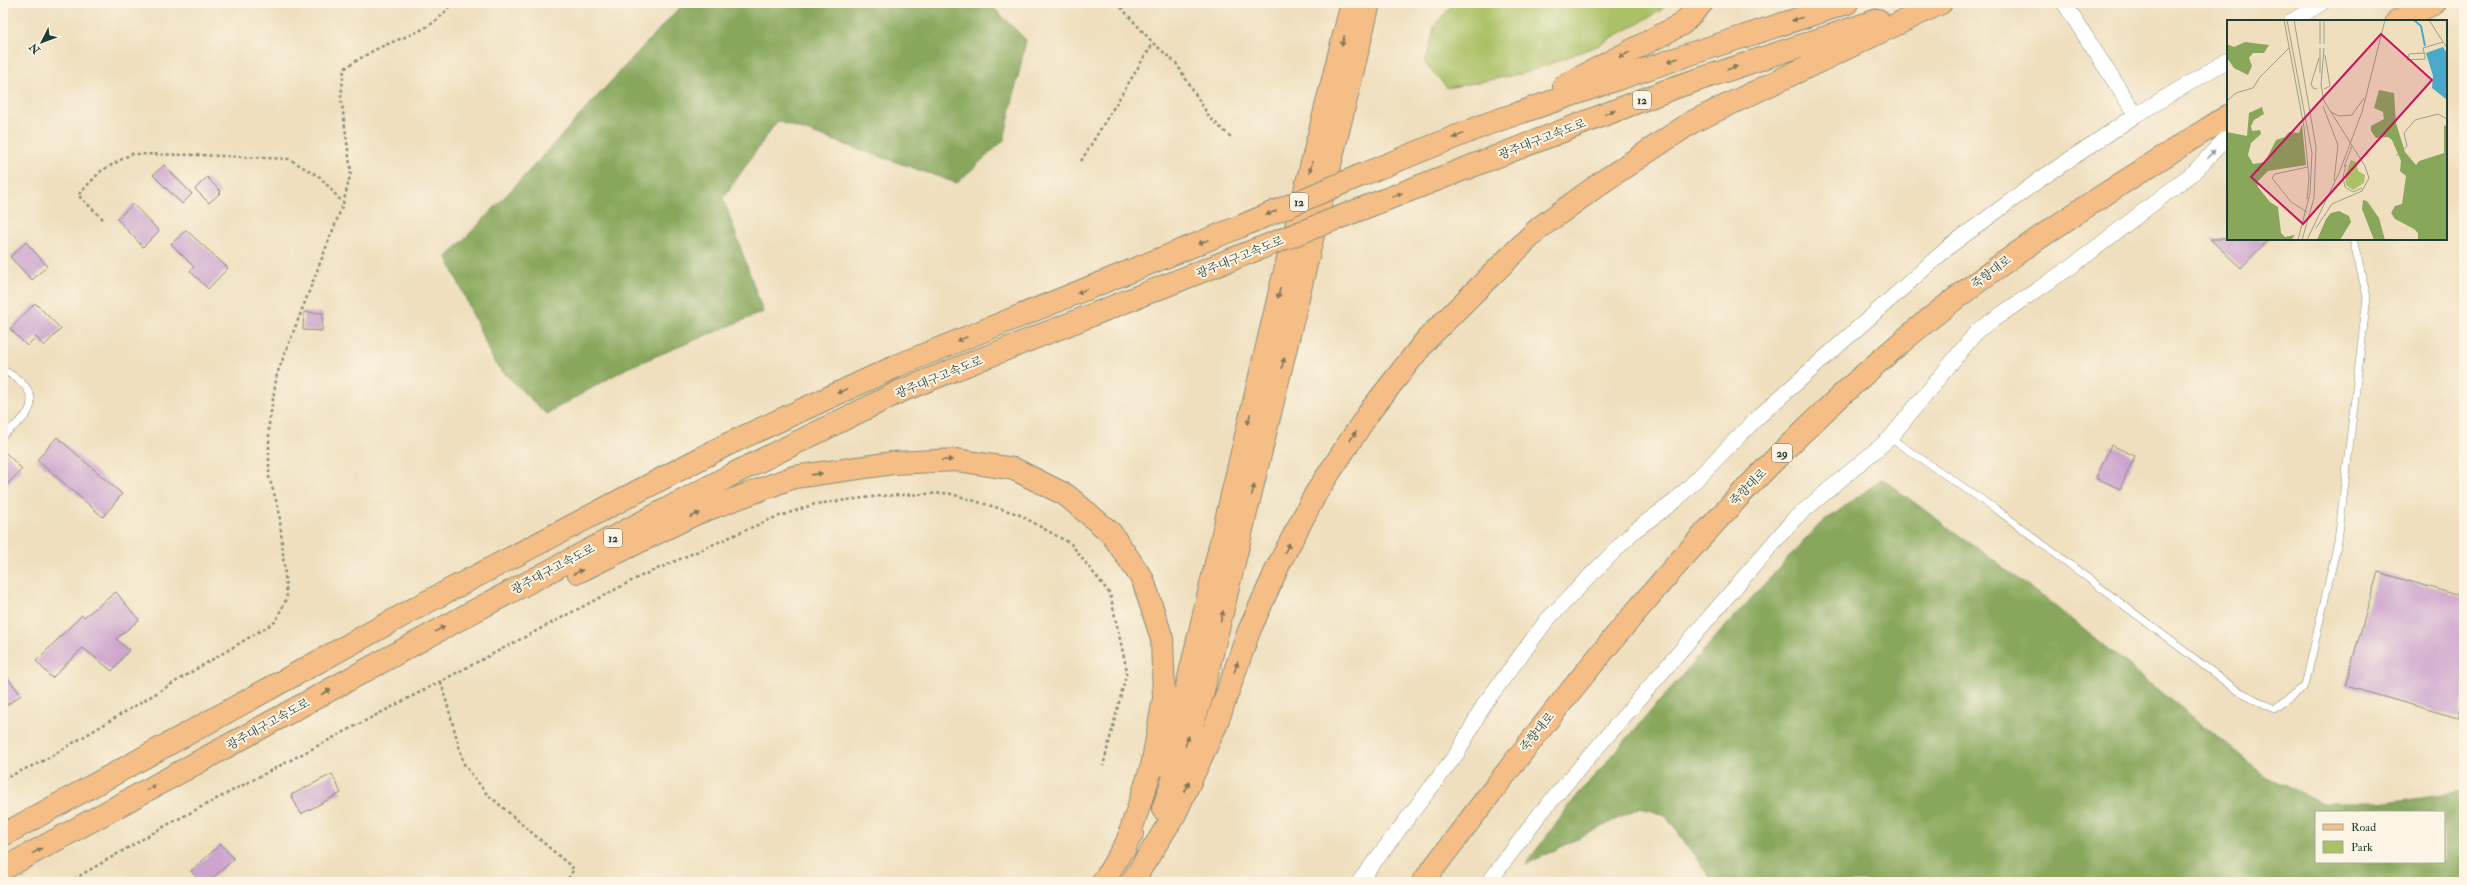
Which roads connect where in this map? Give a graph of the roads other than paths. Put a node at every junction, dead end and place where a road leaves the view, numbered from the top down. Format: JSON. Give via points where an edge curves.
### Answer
{"nodes":[{"id":1,"x":1352,"y":3,"type":"edge"},
{"id":2,"x":1370,"y":3,"type":"edge"},
{"id":3,"x":1702,"y":3,"type":"edge"},
{"id":4,"x":1847,"y":3,"type":"edge"},
{"id":5,"x":1929,"y":3,"type":"edge"},
{"id":6,"x":1941,"y":3,"type":"edge"},
{"id":7,"x":2064,"y":3,"type":"edge"},
{"id":8,"x":2322,"y":3,"type":"edge"},
{"id":9,"x":2435,"y":3,"type":"edge"},
{"id":10,"x":2294,"y":20,"type":"edge"},
{"id":11,"x":2398,"y":20,"type":"edge"},
{"id":12,"x":2227,"y":61,"type":"edge"},
{"id":13,"x":2136,"y":115,"type":"junction"},
{"id":14,"x":2227,"y":117,"type":"edge"},
{"id":15,"x":1488,"y":124,"type":"junction"},
{"id":16,"x":2227,"y":137,"type":"edge"},
{"id":17,"x":2353,"y":240,"type":"edge"},
{"id":18,"x":3,"y":370,"type":"edge"},
{"id":19,"x":3,"y":435,"type":"edge"},
{"id":20,"x":1890,"y":438,"type":"junction"},
{"id":21,"x":476,"y":610,"type":"junction"},
{"id":22,"x":3,"y":835,"type":"edge"},
{"id":23,"x":1126,"y":848,"type":"junction"},
{"id":24,"x":1146,"y":857,"type":"junction"},
{"id":25,"x":3,"y":869,"type":"edge"},
{"id":26,"x":1103,"y":882,"type":"edge"},
{"id":27,"x":1132,"y":882,"type":"edge"},
{"id":28,"x":1359,"y":882,"type":"edge"},
{"id":29,"x":1423,"y":882,"type":"edge"},
{"id":30,"x":1489,"y":882,"type":"edge"}],
"edges":[{"from":1,"to":23,"type":"main road","one_way":true,"via":[[1281,287],[1185,695],[1162,770]]},
{"from":24,"to":2,"type":"main road","one_way":true,"via":[[1201,699]]},
{"from":3,"to":15,"type":"main road","one_way":true,"via":[[1682,24]]},
{"from":4,"to":15,"type":"main road","number":"12","one_way":true},
{"from":21,"to":5,"type":"main road","name":"광주대구고속도로","number":"12","one_way":true,"bridge":true,"via":[[735,473],[901,391],[1676,86]]},
{"from":24,"to":6,"type":"main road","one_way":true,"via":[[1178,807],[1216,725],[1249,631],[1280,562],[1316,493],[1370,411],[1427,339],[1540,228],[1605,180],[1692,122]]},
{"from":7,"to":13,"type":"street"},
{"from":8,"to":10,"type":"street"},
{"from":9,"to":11,"type":"main road"},
{"from":12,"to":13,"type":"street"},
{"from":13,"to":28,"type":"street","via":[[2039,180],[1951,245],[1757,418],[1675,501],[1634,531],[1547,620],[1485,702],[1458,752]]},
{"from":14,"to":29,"type":"main road","name":"죽향대로","number":"29","via":[[2113,188],[1996,267],[1890,351],[1796,440],[1718,517],[1629,619],[1525,747]]},
{"from":15,"to":22,"type":"main road","number":"12","one_way":true,"bridge":true,"via":[[899,365],[726,445],[425,602]]},
{"from":20,"to":16,"type":"street","one_way":true,"via":[[1978,330],[2075,264],[2194,172]]},
{"from":17,"to":20,"type":"lane","via":[[2367,297],[2338,541],[2304,686],[2274,709],[2235,689],[1996,509]]},
{"from":18,"to":19,"type":"lane","via":[[18,378],[29,391],[31,402],[28,412]]},
{"from":20,"to":30,"type":"street","via":[[1794,519],[1539,815]]},
{"from":21,"to":23,"type":"main road","one_way":true,"via":[[572,575],[695,514],[794,477],[893,463],[949,460],[1014,469],[1066,495],[1111,533],[1143,580],[1162,640],[1162,705],[1152,766]]},
{"from":25,"to":21,"type":"main road","name":"광주대구고속도로","number":"12","one_way":true},
{"from":23,"to":26,"type":"main road"},
{"from":24,"to":27,"type":"main road"}]}
